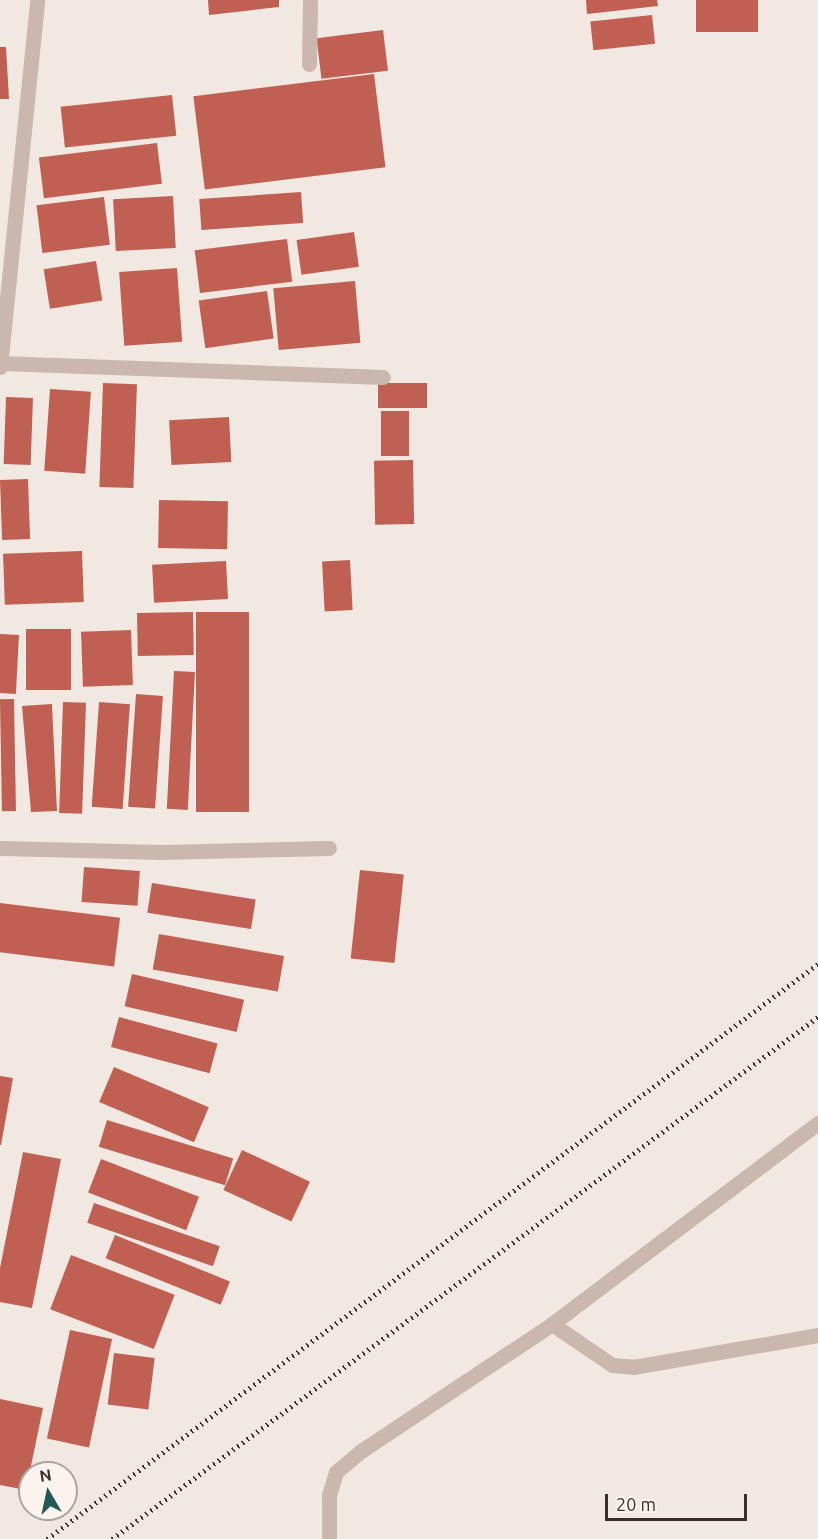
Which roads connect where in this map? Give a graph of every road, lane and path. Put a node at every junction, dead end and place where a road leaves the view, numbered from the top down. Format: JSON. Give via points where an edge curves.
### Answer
{"nodes":[{"id":1,"x":37,"y":0,"type":"edge"},
{"id":2,"x":310,"y":0,"type":"edge"},
{"id":3,"x":309,"y":64,"type":"dead end"},
{"id":4,"x":0,"y":365,"type":"edge"},
{"id":5,"x":383,"y":377,"type":"dead end"},
{"id":6,"x":0,"y":848,"type":"edge"},
{"id":7,"x":329,"y":848,"type":"dead end"},
{"id":8,"x":818,"y":1123,"type":"edge"},
{"id":9,"x":552,"y":1324,"type":"junction"},
{"id":10,"x":818,"y":1335,"type":"edge"},
{"id":11,"x":329,"y":1539,"type":"edge"}],
"edges":[{"from":1,"to":4,"type":"street"},
{"from":2,"to":3,"type":"street"},
{"from":4,"to":5,"type":"street"},
{"from":6,"to":7,"type":"street"},
{"from":8,"to":9,"type":"street"},
{"from":9,"to":10,"type":"street","via":[[612,1365],[633,1367]]},
{"from":9,"to":11,"type":"street","via":[[336,1472],[329,1495]]}]}
